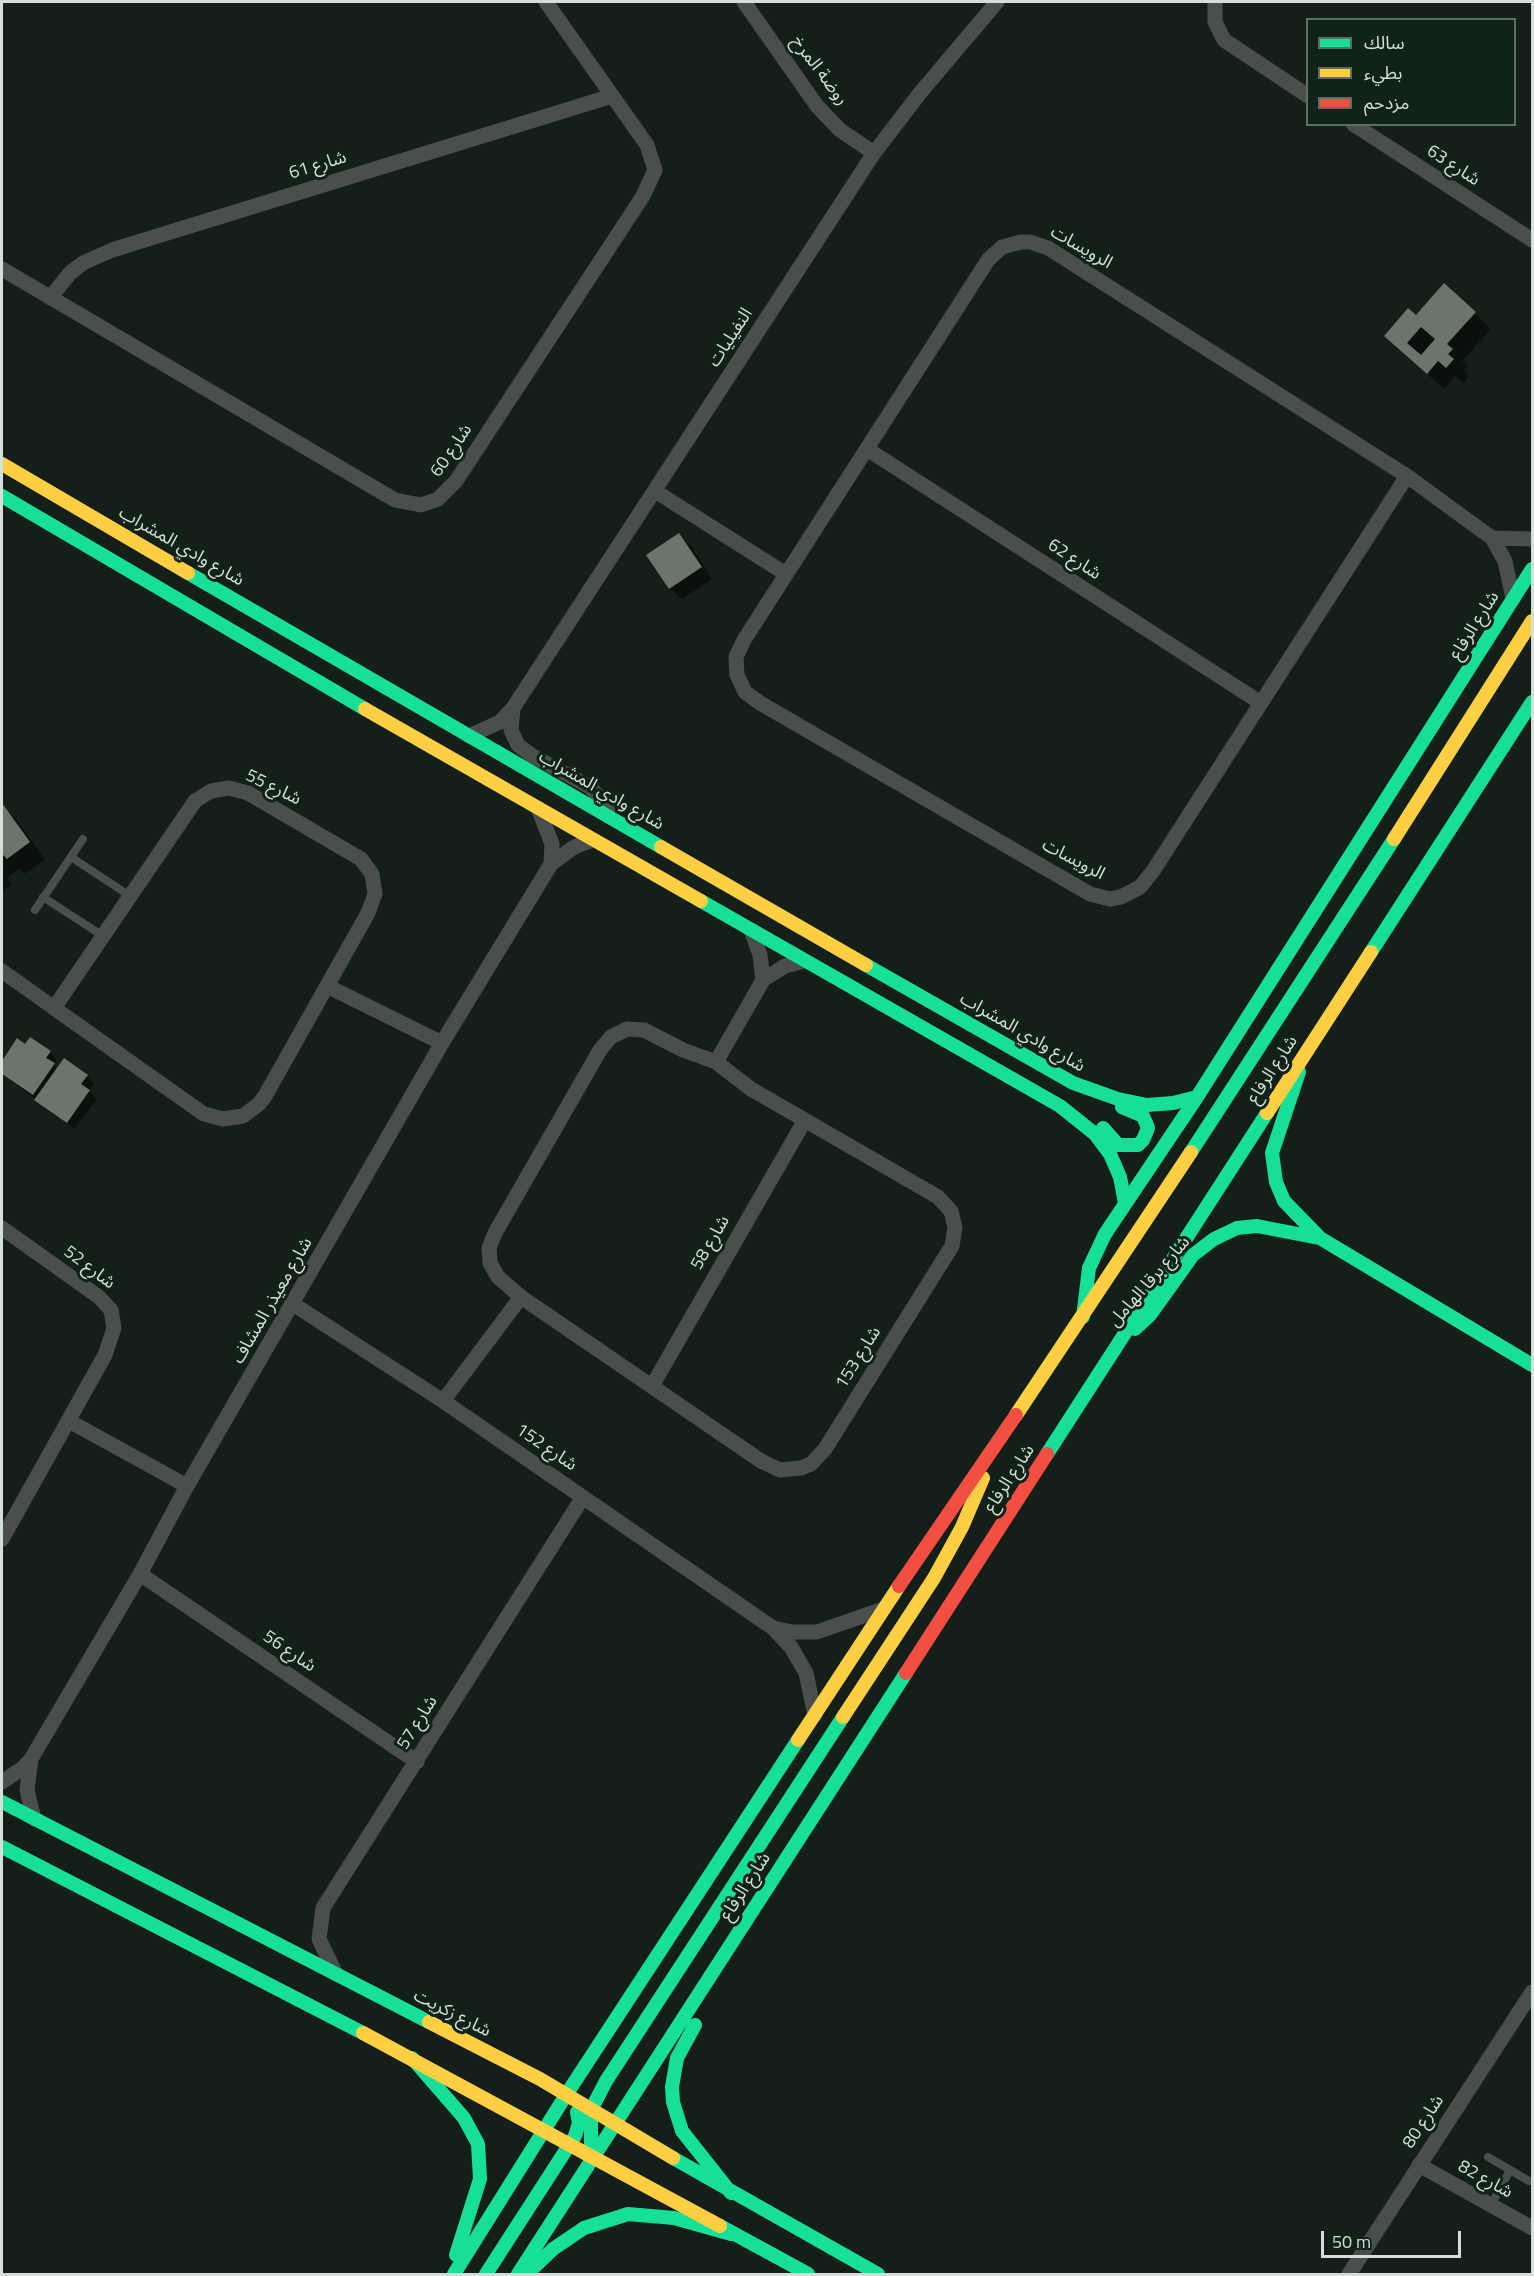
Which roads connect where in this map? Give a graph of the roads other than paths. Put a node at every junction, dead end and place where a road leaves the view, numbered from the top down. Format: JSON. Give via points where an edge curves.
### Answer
{"nodes":[{"id":1,"x":546,"y":2,"type":"edge"},
{"id":2,"x":744,"y":2,"type":"edge"},
{"id":3,"x":997,"y":2,"type":"edge"},
{"id":4,"x":1215,"y":2,"type":"edge"},
{"id":5,"x":1306,"y":95,"type":"edge"},
{"id":6,"x":612,"y":96,"type":"junction"},
{"id":7,"x":1356,"y":126,"type":"edge"},
{"id":8,"x":874,"y":153,"type":"junction"},
{"id":9,"x":1533,"y":240,"type":"edge"},
{"id":10,"x":2,"y":269,"type":"edge"},
{"id":11,"x":50,"y":298,"type":"junction"},
{"id":12,"x":867,"y":449,"type":"junction"},
{"id":13,"x":2,"y":464,"type":"edge"},
{"id":14,"x":1407,"y":476,"type":"junction"},
{"id":15,"x":655,"y":490,"type":"junction"},
{"id":16,"x":2,"y":496,"type":"edge"},
{"id":17,"x":1492,"y":538,"type":"junction"},
{"id":18,"x":1533,"y":539,"type":"edge"},
{"id":19,"x":1533,"y":569,"type":"edge"},
{"id":20,"x":786,"y":574,"type":"junction"},
{"id":21,"x":1513,"y":599,"type":"junction"},
{"id":22,"x":1533,"y":621,"type":"edge"},
{"id":23,"x":1533,"y":702,"type":"edge"},
{"id":24,"x":1261,"y":703,"type":"junction"},
{"id":25,"x":513,"y":708,"type":"junction"},
{"id":26,"x":469,"y":736,"type":"junction"},
{"id":27,"x":538,"y":808,"type":"junction"},
{"id":28,"x":611,"y":817,"type":"junction"},
{"id":29,"x":83,"y":839,"type":"dead end"},
{"id":30,"x":593,"y":840,"type":"junction"},
{"id":31,"x":71,"y":857,"type":"junction"},
{"id":32,"x":551,"y":864,"type":"junction"},
{"id":33,"x":130,"y":896,"type":"junction"},
{"id":34,"x":43,"y":897,"type":"junction"},
{"id":35,"x":34,"y":910,"type":"dead end"},
{"id":36,"x":751,"y":930,"type":"junction"},
{"id":37,"x":103,"y":936,"type":"junction"},
{"id":38,"x":804,"y":961,"type":"junction"},
{"id":39,"x":2,"y":971,"type":"edge"},
{"id":40,"x":763,"y":981,"type":"junction"},
{"id":41,"x":327,"y":986,"type":"junction"},
{"id":42,"x":54,"y":1008,"type":"junction"},
{"id":43,"x":442,"y":1043,"type":"junction"},
{"id":44,"x":1307,"y":1051,"type":"junction"},
{"id":45,"x":716,"y":1062,"type":"junction"},
{"id":46,"x":1074,"y":1083,"type":"junction"},
{"id":47,"x":1197,"y":1097,"type":"junction"},
{"id":48,"x":1060,"y":1106,"type":"junction"},
{"id":49,"x":805,"y":1120,"type":"junction"},
{"id":50,"x":1125,"y":1203,"type":"junction"},
{"id":51,"x":2,"y":1228,"type":"edge"},
{"id":52,"x":1320,"y":1238,"type":"junction"},
{"id":53,"x":520,"y":1297,"type":"junction"},
{"id":54,"x":293,"y":1305,"type":"junction"},
{"id":55,"x":1083,"y":1317,"type":"junction"},
{"id":56,"x":1533,"y":1347,"type":"edge"},
{"id":57,"x":1114,"y":1351,"type":"junction"},
{"id":58,"x":1528,"y":1362,"type":"edge"},
{"id":59,"x":652,"y":1386,"type":"junction"},
{"id":60,"x":443,"y":1401,"type":"junction"},
{"id":61,"x":69,"y":1421,"type":"junction"},
{"id":62,"x":993,"y":1446,"type":"junction"},
{"id":63,"x":187,"y":1486,"type":"junction"},
{"id":64,"x":583,"y":1497,"type":"junction"},
{"id":65,"x":2,"y":1539,"type":"edge"},
{"id":66,"x":140,"y":1574,"type":"junction"},
{"id":67,"x":884,"y":1608,"type":"junction"},
{"id":68,"x":773,"y":1628,"type":"junction"},
{"id":69,"x":815,"y":1717,"type":"junction"},
{"id":70,"x":31,"y":1759,"type":"junction"},
{"id":71,"x":417,"y":1762,"type":"junction"},
{"id":72,"x":2,"y":1782,"type":"edge"},
{"id":73,"x":2,"y":1802,"type":"edge"},
{"id":74,"x":34,"y":1819,"type":"junction"},
{"id":75,"x":2,"y":1847,"type":"edge"},
{"id":76,"x":731,"y":1944,"type":"junction"},
{"id":77,"x":336,"y":1974,"type":"junction"},
{"id":78,"x":1533,"y":1992,"type":"edge"},
{"id":79,"x":412,"y":2058,"type":"junction"},
{"id":80,"x":546,"y":2083,"type":"junction"},
{"id":81,"x":566,"y":2096,"type":"junction"},
{"id":82,"x":591,"y":2110,"type":"junction"},
{"id":83,"x":527,"y":2122,"type":"junction"},
{"id":84,"x":614,"y":2123,"type":"junction"},
{"id":85,"x":544,"y":2131,"type":"junction"},
{"id":86,"x":569,"y":2146,"type":"junction"},
{"id":87,"x":1488,"y":2157,"type":"dead end"},
{"id":88,"x":591,"y":2158,"type":"junction"},
{"id":89,"x":1419,"y":2165,"type":"junction"},
{"id":90,"x":1510,"y":2170,"type":"junction"},
{"id":91,"x":1529,"y":2181,"type":"dead end"},
{"id":92,"x":731,"y":2193,"type":"junction"},
{"id":93,"x":1491,"y":2205,"type":"junction"},
{"id":94,"x":1533,"y":2228,"type":"edge"},
{"id":95,"x":731,"y":2234,"type":"junction"},
{"id":96,"x":450,"y":2274,"type":"edge"},
{"id":97,"x":454,"y":2274,"type":"edge"},
{"id":98,"x":486,"y":2274,"type":"edge"},
{"id":99,"x":518,"y":2274,"type":"edge"},
{"id":100,"x":526,"y":2274,"type":"edge"},
{"id":101,"x":808,"y":2274,"type":"edge"},
{"id":102,"x":878,"y":2274,"type":"edge"},
{"id":103,"x":1349,"y":2274,"type":"edge"}],
"edges":[{"from":1,"to":6,"type":"street","name":"شارع 60"},
{"from":2,"to":8,"type":"street","name":"روضة المرخ","via":[[828,119]]},
{"from":3,"to":8,"type":"street","name":"النفيليات"},
{"from":4,"to":5,"type":"street","via":[[1215,22],[1231,47]]},
{"from":6,"to":11,"type":"street","name":"شارع 61","via":[[112,250],[70,273]]},
{"from":6,"to":11,"type":"street","name":"شارع 60","via":[[651,153],[653,178],[451,488],[430,503],[412,505],[395,500]]},
{"from":7,"to":9,"type":"street","name":"شارع 63"},
{"from":8,"to":15,"type":"street","name":"النفيليات"},
{"from":10,"to":11,"type":"street","name":"شارع 60"},
{"from":12,"to":14,"type":"street","name":"الرويسات","via":[[988,260],[1011,243],[1030,242],[1048,248]]},
{"from":12,"to":20,"type":"street","name":"الرويسات"},
{"from":12,"to":24,"type":"street","name":"شارع 62"},
{"from":13,"to":26,"type":"main road","name":"شارع وادي المشراب"},
{"from":14,"to":17,"type":"street","name":"الرويسات"},
{"from":14,"to":24,"type":"street","name":"الرويسات"},
{"from":15,"to":20,"type":"street"},
{"from":15,"to":25,"type":"street","name":"النفيليات"},
{"from":16,"to":27,"type":"main road"},
{"from":17,"to":18,"type":"street"},
{"from":17,"to":21,"type":"street","name":"الرويسات","via":[[1509,573]]},
{"from":19,"to":21,"type":"main road","name":"شارع الرفاع"},
{"from":20,"to":24,"type":"street","name":"الرويسات","via":[[739,648],[736,666],[745,692],[1100,897],[1121,897],[1147,880]]},
{"from":21,"to":47,"type":"main road","name":"شارع الرفاع"},
{"from":22,"to":55,"type":"main road","name":"شارع الرفاع","via":[[1310,972]]},
{"from":23,"to":44,"type":"main road","name":"شارع الرفاع"},
{"from":25,"to":26,"type":"street","name":"النفيليات","via":[[500,722]]},
{"from":25,"to":28,"type":"street","via":[[511,730],[518,745],[590,787]]},
{"from":26,"to":28,"type":"main road","name":"شارع وادي المشراب"},
{"from":27,"to":30,"type":"main road"},
{"from":27,"to":32,"type":"street","via":[[552,844]]},
{"from":28,"to":46,"type":"main road","name":"شارع وادي المشراب"},
{"from":29,"to":31,"type":"lane"},
{"from":30,"to":32,"type":"street","name":"شارع معيذر المشاف","via":[[574,847]]},
{"from":30,"to":36,"type":"main road"},
{"from":31,"to":33,"type":"lane"},
{"from":31,"to":34,"type":"lane"},
{"from":32,"to":43,"type":"street","name":"شارع معيذر المشاف"},
{"from":33,"to":37,"type":"street","name":"شارع 55"},
{"from":33,"to":41,"type":"street","name":"شارع 55","via":[[195,801],[220,789],[248,794],[361,859],[372,874],[373,904]]},
{"from":34,"to":35,"type":"lane"},
{"from":34,"to":37,"type":"lane"},
{"from":36,"to":38,"type":"main road"},
{"from":36,"to":40,"type":"street","via":[[760,955]]},
{"from":37,"to":42,"type":"street","name":"شارع 55"},
{"from":38,"to":40,"type":"street","via":[[785,966]]},
{"from":38,"to":48,"type":"main road"},
{"from":39,"to":42,"type":"street","name":"شارع 55"},
{"from":40,"to":45,"type":"street"},
{"from":41,"to":42,"type":"street","name":"شارع 55","via":[[259,1104],[233,1118],[204,1114]]},
{"from":41,"to":43,"type":"street"},
{"from":43,"to":54,"type":"street","name":"شارع معيذر المشاف"},
{"from":44,"to":52,"type":"main road","name":"شارع برقا الهامل","via":[[1275,1140],[1272,1169],[1284,1201]]},
{"from":44,"to":57,"type":"main road","name":"شارع الرفاع"},
{"from":45,"to":49,"type":"street","name":"شارع 153","via":[[751,1089]]},
{"from":45,"to":53,"type":"street","name":"شارع 153","via":[[644,1029],[618,1032],[605,1043],[491,1240],[489,1256],[494,1271]]},
{"from":46,"to":47,"type":"main road","name":"شارع وادي المشراب","via":[[1147,1105]]},
{"from":46,"to":48,"type":"main road","via":[[1097,1099],[1138,1111],[1148,1128],[1143,1140],[1132,1147],[1118,1145],[1090,1118]]},
{"from":47,"to":50,"type":"main road","name":"شارع الرفاع"},
{"from":48,"to":50,"type":"main road","via":[[1095,1134],[1110,1154]]},
{"from":49,"to":59,"type":"street","name":"شارع 58"},
{"from":49,"to":59,"type":"street","name":"شارع 153","via":[[938,1197],[954,1219],[952,1246],[825,1449],[811,1464],[791,1471],[770,1467]]},
{"from":50,"to":55,"type":"main road","name":"شارع الرفاع","via":[[1089,1268]]},
{"from":51,"to":61,"type":"street","name":"شارع 52","via":[[91,1290],[111,1310],[114,1328],[110,1347]]},
{"from":52,"to":57,"type":"main road","name":"شارع برقا الهامل","via":[[1257,1226],[1237,1228],[1214,1239],[1193,1255],[1150,1315]]},
{"from":52,"to":58,"type":"main road","name":"شارع برقا الهامل"},
{"from":53,"to":59,"type":"street","name":"شارع 153"},
{"from":53,"to":60,"type":"street"},
{"from":54,"to":60,"type":"street","name":"شارع 152"},
{"from":54,"to":63,"type":"street","name":"شارع معيذر المشاف"},
{"from":55,"to":62,"type":"main road","name":"شارع الرفاع"},
{"from":56,"to":58,"type":"street"},
{"from":57,"to":76,"type":"main road","name":"شارع الرفاع"},
{"from":60,"to":64,"type":"street","name":"شارع 152"},
{"from":61,"to":63,"type":"street"},
{"from":61,"to":65,"type":"street","name":"شارع 52"},
{"from":62,"to":67,"type":"main road","name":"شارع الرفاع"},
{"from":62,"to":82,"type":"main road","via":[[962,1527],[934,1578],[616,2064]]},
{"from":63,"to":66,"type":"street","name":"شارع معيذر المشاف"},
{"from":64,"to":68,"type":"street","name":"شارع 152"},
{"from":64,"to":71,"type":"street","name":"شارع 57"},
{"from":66,"to":70,"type":"street","name":"شارع معيذر المشاف"},
{"from":66,"to":71,"type":"street","name":"شارع 56"},
{"from":67,"to":68,"type":"street","name":"شارع 152","via":[[817,1632]]},
{"from":67,"to":69,"type":"main road","name":"شارع الرفاع"},
{"from":68,"to":69,"type":"street","name":"شارع 152","via":[[803,1667],[811,1687]]},
{"from":69,"to":81,"type":"main road","name":"شارع الرفاع"},
{"from":70,"to":72,"type":"street","name":"شارع معيذر المشاف"},
{"from":70,"to":74,"type":"street","name":"شارع معيذر المشاف","via":[[27,1790]]},
{"from":71,"to":77,"type":"street","name":"شارع 57","via":[[323,1908],[319,1939]]},
{"from":73,"to":74,"type":"main road","name":"شارع زكريت"},
{"from":74,"to":77,"type":"main road","name":"شارع زكريت"},
{"from":75,"to":79,"type":"main road"},
{"from":76,"to":84,"type":"main road","name":"شارع الرفاع"},
{"from":76,"to":92,"type":"main road","via":[[717,1985],[677,2058],[672,2087],[682,2131]]},
{"from":77,"to":80,"type":"main road","name":"شارع زكريت"},
{"from":78,"to":89,"type":"street","name":"شارع 80"},
{"from":79,"to":83,"type":"main road"},
{"from":79,"to":96,"type":"main road","via":[[464,2118],[478,2144],[476,2196]]},
{"from":80,"to":81,"type":"main road","name":"شارع زكريت"},
{"from":80,"to":83,"type":"main road","via":[[552,2095],[550,2109],[540,2119]]},
{"from":81,"to":82,"type":"main road","name":"شارع زكريت"},
{"from":81,"to":85,"type":"main road","name":"شارع الرفاع"},
{"from":81,"to":86,"type":"main road","via":[[576,2109],[579,2123]]},
{"from":82,"to":84,"type":"main road","name":"شارع زكريت"},
{"from":82,"to":88,"type":"main road"},
{"from":83,"to":85,"type":"main road"},
{"from":84,"to":88,"type":"main road","name":"شارع الرفاع"},
{"from":84,"to":92,"type":"main road","name":"شارع زكريت"},
{"from":85,"to":86,"type":"main road"},
{"from":85,"to":97,"type":"main road","name":"شارع الرفاع"},
{"from":86,"to":88,"type":"main road"},
{"from":86,"to":98,"type":"main road"},
{"from":87,"to":90,"type":"lane"},
{"from":88,"to":95,"type":"main road"},
{"from":88,"to":99,"type":"main road","name":"شارع الرفاع"},
{"from":89,"to":93,"type":"street","name":"شارع 82"},
{"from":89,"to":103,"type":"street","name":"شارع 80"},
{"from":90,"to":91,"type":"lane"},
{"from":90,"to":93,"type":"lane"},
{"from":92,"to":102,"type":"main road","name":"شارع زكريت"},
{"from":93,"to":94,"type":"street","name":"شارع 82"},
{"from":95,"to":100,"type":"main road","via":[[656,2215],[613,2217],[570,2236]]},
{"from":95,"to":101,"type":"main road"}]}
